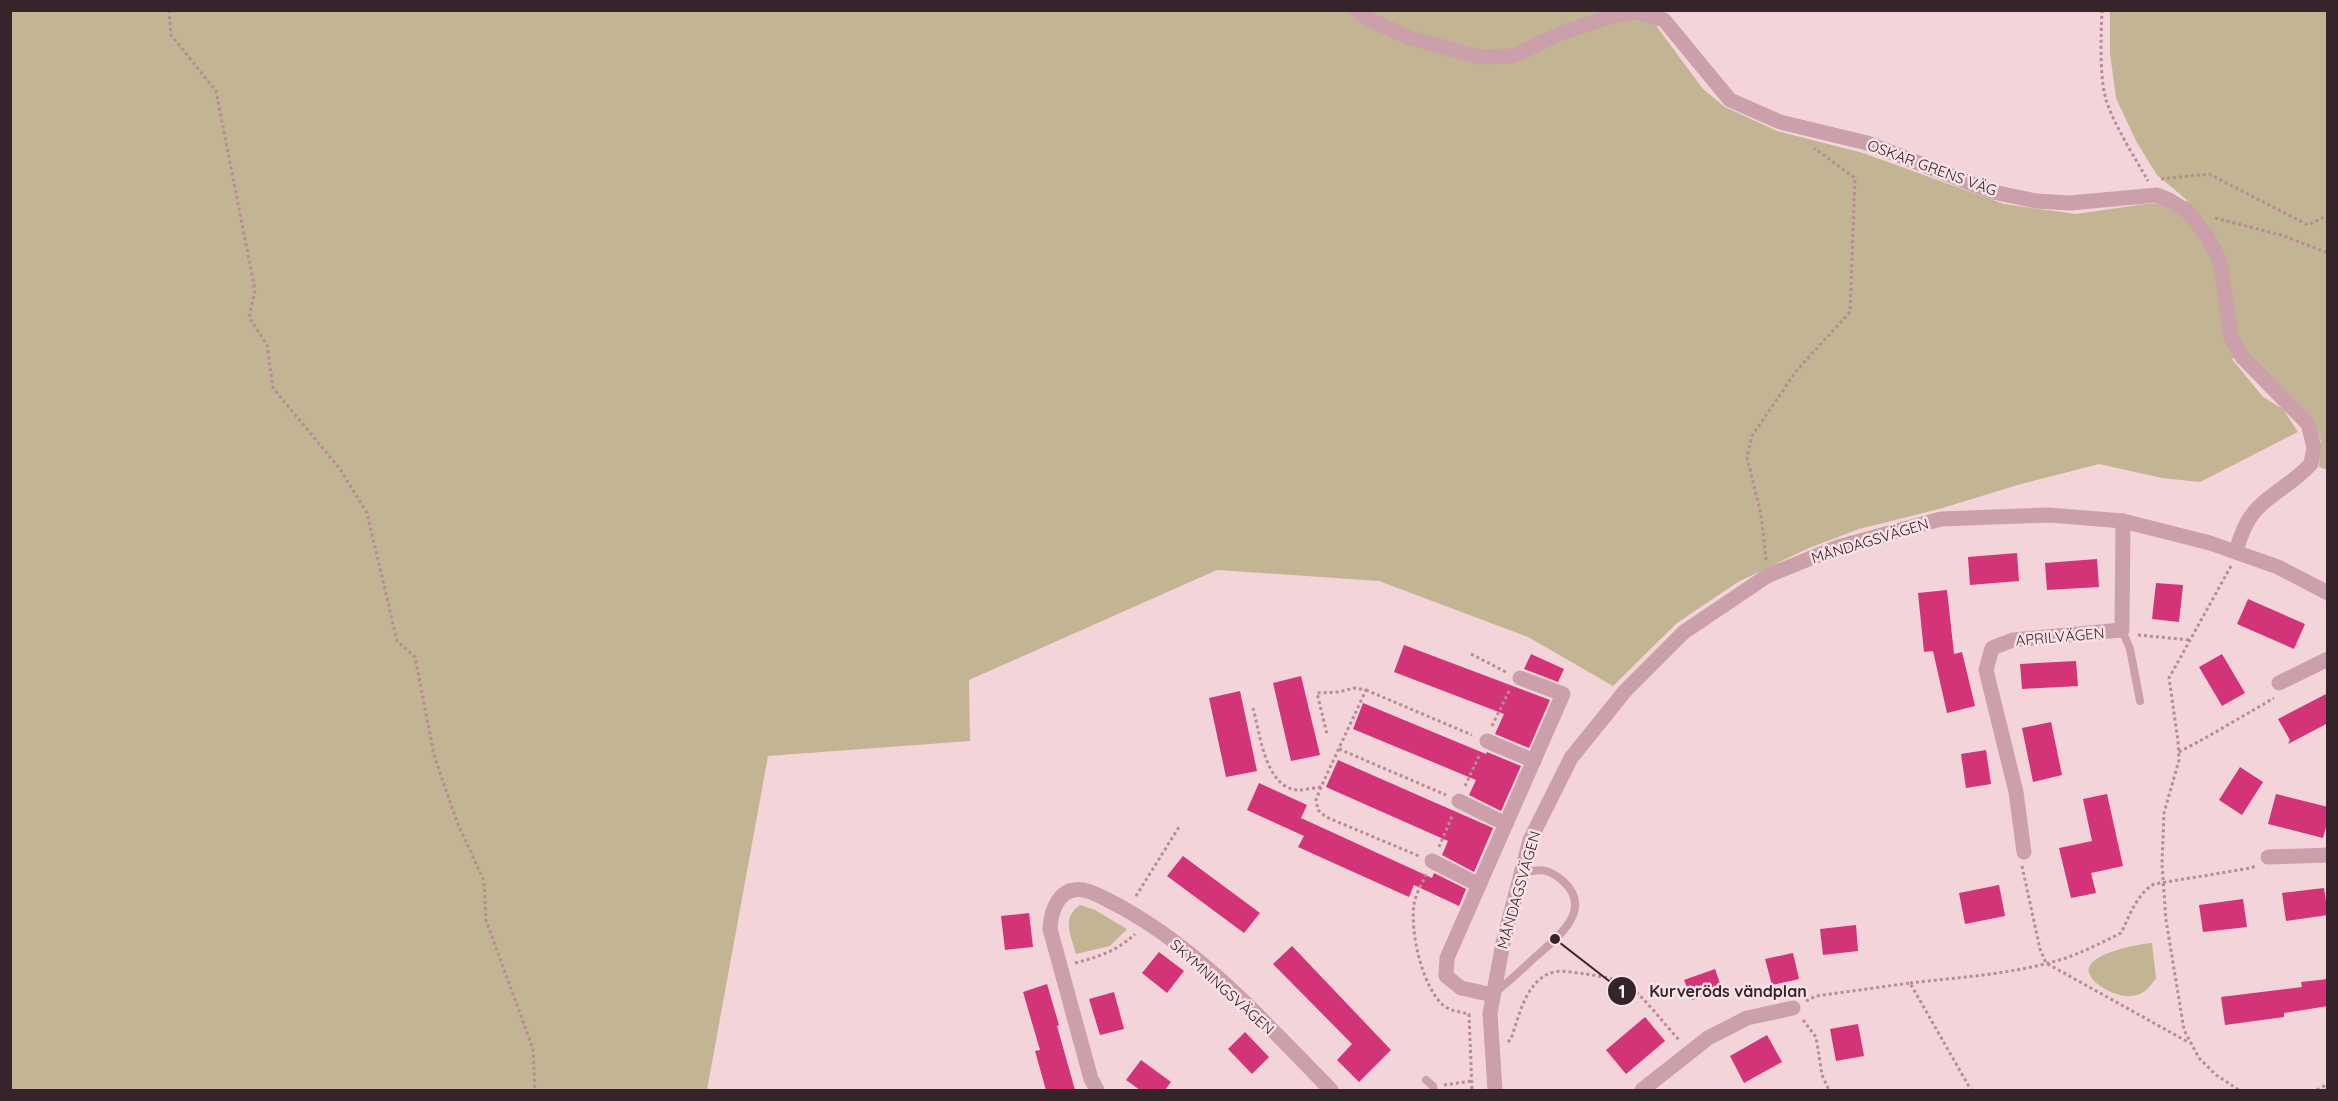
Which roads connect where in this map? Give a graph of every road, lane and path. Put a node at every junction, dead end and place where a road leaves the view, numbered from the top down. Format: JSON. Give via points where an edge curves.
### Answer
{"nodes":[{"id":1,"x":169,"y":10,"type":"edge"},
{"id":2,"x":1357,"y":10,"type":"edge"},
{"id":3,"x":2103,"y":10,"type":"edge"},
{"id":4,"x":1808,"y":143,"type":"dead end"},
{"id":5,"x":2148,"y":180,"type":"junction"},
{"id":6,"x":2157,"y":195,"type":"junction"},
{"id":7,"x":2187,"y":211,"type":"junction"},
{"id":8,"x":2328,"y":215,"type":"edge"},
{"id":9,"x":2328,"y":253,"type":"edge"},
{"id":10,"x":2123,"y":521,"type":"junction"},
{"id":11,"x":2236,"y":552,"type":"junction"},
{"id":12,"x":1767,"y":576,"type":"junction"},
{"id":13,"x":2328,"y":593,"type":"edge"},
{"id":14,"x":2122,"y":630,"type":"junction"},
{"id":15,"x":2190,"y":640,"type":"junction"},
{"id":16,"x":2328,"y":659,"type":"edge"},
{"id":17,"x":1520,"y":678,"type":"dead end"},
{"id":18,"x":2279,"y":683,"type":"joint"},
{"id":19,"x":1366,"y":690,"type":"junction"},
{"id":20,"x":2140,"y":701,"type":"dead end"},
{"id":21,"x":1253,"y":708,"type":"dead end"},
{"id":22,"x":1327,"y":734,"type":"dead end"},
{"id":23,"x":1487,"y":741,"type":"joint"},
{"id":24,"x":1339,"y":748,"type":"junction"},
{"id":25,"x":2179,"y":752,"type":"junction"},
{"id":26,"x":1533,"y":761,"type":"junction"},
{"id":27,"x":1320,"y":787,"type":"junction"},
{"id":28,"x":1459,"y":801,"type":"joint"},
{"id":29,"x":1506,"y":824,"type":"junction"},
{"id":30,"x":1179,"y":827,"type":"dead end"},
{"id":31,"x":2024,"y":852,"type":"joint"},
{"id":32,"x":2328,"y":855,"type":"edge"},
{"id":33,"x":2268,"y":857,"type":"joint"},
{"id":34,"x":1432,"y":861,"type":"joint"},
{"id":35,"x":1521,"y":874,"type":"junction"},
{"id":36,"x":2163,"y":881,"type":"junction"},
{"id":37,"x":1479,"y":885,"type":"junction"},
{"id":38,"x":1127,"y":911,"type":"junction"},
{"id":39,"x":1146,"y":921,"type":"junction"},
{"id":40,"x":2046,"y":963,"type":"junction"},
{"id":41,"x":1061,"y":966,"type":"junction"},
{"id":42,"x":1910,"y":983,"type":"junction"},
{"id":43,"x":1493,"y":995,"type":"junction"},
{"id":44,"x":1793,"y":1008,"type":"junction"},
{"id":45,"x":1470,"y":1042,"type":"dead end"},
{"id":46,"x":1490,"y":1042,"type":"junction"},
{"id":47,"x":2190,"y":1043,"type":"junction"},
{"id":48,"x":1689,"y":1052,"type":"junction"},
{"id":49,"x":1426,"y":1080,"type":"dead end"},
{"id":50,"x":2328,"y":1084,"type":"edge"},
{"id":51,"x":1324,"y":1089,"type":"edge"},
{"id":52,"x":535,"y":1090,"type":"edge"},
{"id":53,"x":1097,"y":1090,"type":"edge"},
{"id":54,"x":1434,"y":1090,"type":"edge"},
{"id":55,"x":1495,"y":1090,"type":"edge"},
{"id":56,"x":1642,"y":1090,"type":"edge"},
{"id":57,"x":1829,"y":1090,"type":"edge"},
{"id":58,"x":1971,"y":1090,"type":"edge"},
{"id":59,"x":2239,"y":1090,"type":"edge"},
{"id":60,"x":2317,"y":1090,"type":"edge"}],
"edges":[{"from":1,"to":52,"type":"path","via":[[171,35],[216,92],[255,290],[249,317],[267,345],[273,388],[340,469],[366,513],[397,641],[415,657],[434,755],[457,822],[484,881],[486,920],[533,1049]]},
{"from":2,"to":6,"type":"street","name":"OSKAR GRENS VÄG","via":[[1410,38],[1480,57],[1513,56],[1557,35],[1636,12],[1664,20],[1730,100],[1780,122],[1867,143],[1992,192],[2036,201],[2070,203]]},
{"from":3,"to":5,"type":"path","via":[[2101,52],[2106,101]]},
{"from":4,"to":12,"type":"path","via":[[1855,178],[1850,312],[1797,370],[1752,436],[1747,458],[1761,514]]},
{"from":5,"to":6,"type":"path"},
{"from":5,"to":8,"type":"path","via":[[2209,174],[2308,225]]},
{"from":6,"to":7,"type":"street"},
{"from":7,"to":9,"type":"path","via":[[2281,235]]},
{"from":7,"to":11,"type":"street","via":[[2220,261],[2230,337],[2242,357],[2308,424],[2314,447],[2311,464],[2254,510],[2241,531]]},
{"from":10,"to":11,"type":"street","name":"MÅNDAGSVÄGEN"},
{"from":10,"to":12,"type":"street","name":"MÅNDAGSVÄGEN","via":[[2049,515],[1941,519],[1838,547]]},
{"from":10,"to":14,"type":"street","name":"APRILVÄGEN"},
{"from":11,"to":13,"type":"street","name":"MÅNDAGSVÄGEN","via":[[2278,567]]},
{"from":11,"to":15,"type":"path"},
{"from":12,"to":35,"type":"street","name":"MÅNDAGSVÄGEN","via":[[1684,632],[1626,691],[1571,758],[1530,840]]},
{"from":14,"to":15,"type":"path"},
{"from":14,"to":20,"type":"lane","via":[[2130,649]]},
{"from":14,"to":31,"type":"street","name":"APRILVÄGEN","via":[[2013,640],[1992,648],[1986,670],[2016,792]]},
{"from":15,"to":25,"type":"path","via":[[2169,678]]},
{"from":16,"to":18,"type":"street"},
{"from":17,"to":26,"type":"street","via":[[1563,694]]},
{"from":18,"to":25,"type":"path","via":[[2273,699]]},
{"from":19,"to":22,"type":"path","via":[[1317,693]]},
{"from":19,"to":23,"type":"path"},
{"from":19,"to":24,"type":"path"},
{"from":21,"to":27,"type":"path","via":[[1270,771],[1278,781],[1296,790]]},
{"from":23,"to":26,"type":"street"},
{"from":24,"to":27,"type":"path"},
{"from":24,"to":28,"type":"path"},
{"from":25,"to":36,"type":"path","via":[[2164,813]]},
{"from":26,"to":29,"type":"street"},
{"from":27,"to":34,"type":"path","via":[[1316,800],[1318,810],[1326,817]]},
{"from":28,"to":29,"type":"street"},
{"from":29,"to":37,"type":"street"},
{"from":30,"to":38,"type":"path"},
{"from":31,"to":40,"type":"path","via":[[2022,870]]},
{"from":32,"to":33,"type":"street"},
{"from":33,"to":36,"type":"path","via":[[2251,868]]},
{"from":34,"to":37,"type":"street"},
{"from":35,"to":43,"type":"street","name":"MÅNDAGSVÄGEN"},
{"from":35,"to":43,"type":"lane","via":[[1538,869],[1555,875],[1572,889],[1575,906],[1569,924]]},
{"from":36,"to":40,"type":"path","via":[[2146,889],[2137,899],[2121,933]]},
{"from":36,"to":47,"type":"path","via":[[2174,971],[2184,1030]]},
{"from":37,"to":43,"type":"street","via":[[1448,958],[1446,976],[1461,988]]},
{"from":38,"to":39,"type":"street","name":"SKYMNINGSVÄGEN"},
{"from":38,"to":41,"type":"street","name":"SKYMNINGSVÄGEN","via":[[1082,890],[1071,891],[1058,900],[1051,912],[1050,929]]},
{"from":39,"to":41,"type":"path","via":[[1124,944],[1103,956]]},
{"from":39,"to":51,"type":"street","name":"SKYMNINGSVÄGEN","via":[[1194,957],[1242,1001]]},
{"from":40,"to":42,"type":"path"},
{"from":40,"to":47,"type":"path"},
{"from":41,"to":53,"type":"street","name":"SKYMNINGSVÄGEN"},
{"from":42,"to":44,"type":"path","via":[[1816,996]]},
{"from":42,"to":58,"type":"path"},
{"from":43,"to":46,"type":"street","name":"MÅNDAGSVÄGEN"},
{"from":44,"to":48,"type":"street","via":[[1747,1018]]},
{"from":44,"to":57,"type":"path","via":[[1816,1037],[1822,1075]]},
{"from":45,"to":46,"type":"path"},
{"from":46,"to":48,"type":"path","via":[[1511,1039],[1529,993],[1553,972],[1567,971],[1617,981],[1631,988]]},
{"from":46,"to":55,"type":"street","name":"MÅNDAGSVÄGEN"},
{"from":47,"to":59,"type":"path","via":[[2216,1075]]},
{"from":48,"to":56,"type":"street"},
{"from":49,"to":54,"type":"lane"},
{"from":50,"to":60,"type":"path"}]}
